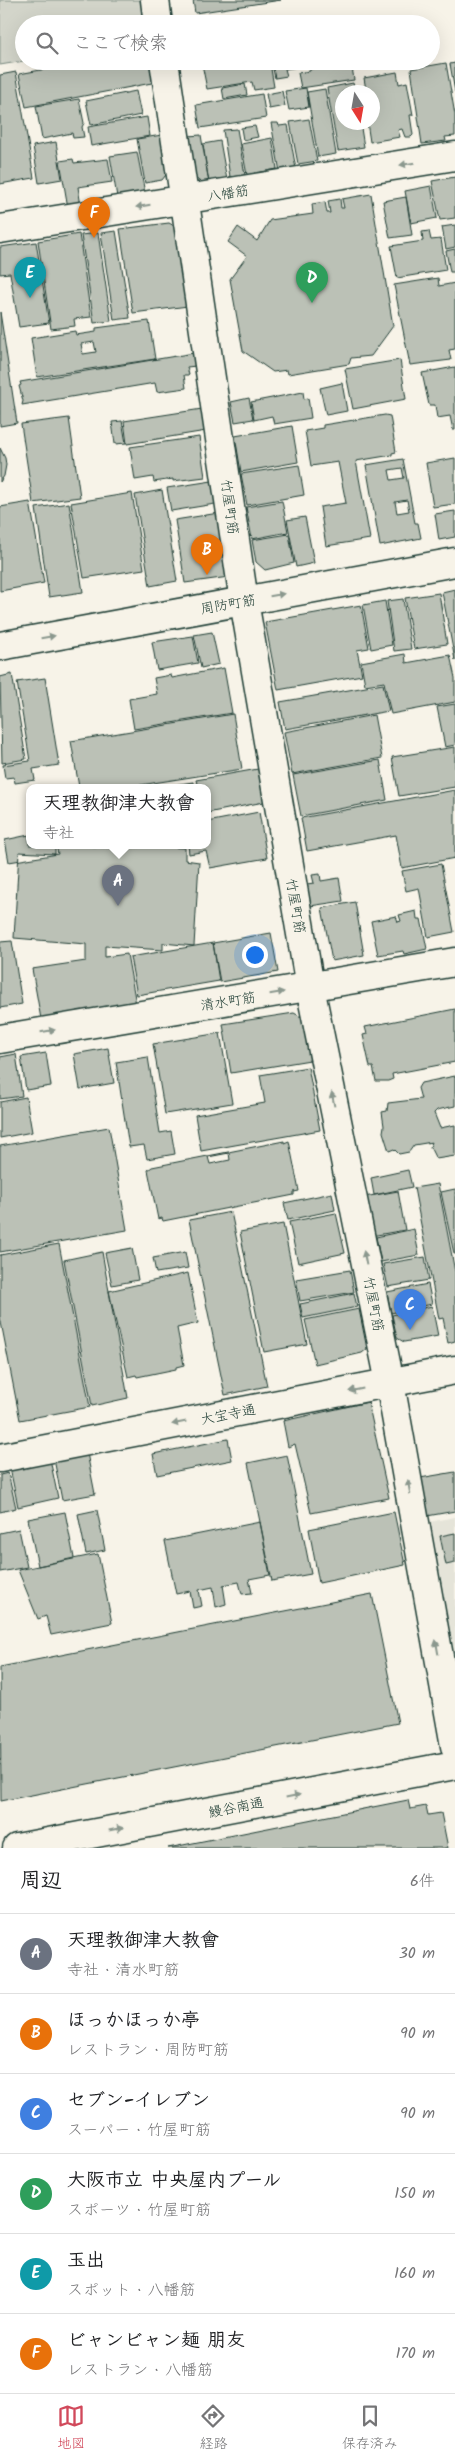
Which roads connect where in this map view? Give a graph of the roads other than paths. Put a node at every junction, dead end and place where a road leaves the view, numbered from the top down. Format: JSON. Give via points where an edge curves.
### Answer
{"nodes":[{"id":1,"x":155,"y":0,"type":"edge"},
{"id":2,"x":157,"y":15,"type":"edge"},
{"id":3,"x":165,"y":70,"type":"edge"},
{"id":4,"x":455,"y":156,"type":"edge"},
{"id":5,"x":186,"y":199,"type":"junction"},
{"id":6,"x":0,"y":229,"type":"edge"},
{"id":7,"x":455,"y":562,"type":"edge"},
{"id":8,"x":244,"y":601,"type":"junction"},
{"id":9,"x":0,"y":646,"type":"edge"},
{"id":10,"x":455,"y":962,"type":"edge"},
{"id":11,"x":310,"y":987,"type":"junction"},
{"id":12,"x":0,"y":1039,"type":"edge"},
{"id":13,"x":455,"y":1370,"type":"edge"},
{"id":14,"x":390,"y":1383,"type":"junction"},
{"id":15,"x":0,"y":1458,"type":"edge"},
{"id":16,"x":455,"y":1746,"type":"edge"},
{"id":17,"x":455,"y":1765,"type":"edge"},
{"id":18,"x":17,"y":1848,"type":"edge"}],
"edges":[{"from":1,"to":2,"type":"street"},
{"from":3,"to":5,"type":"street","name":"竹屋町筋"},
{"from":4,"to":5,"type":"street","name":"八幡筋","one_way":true},
{"from":5,"to":6,"type":"street","name":"八幡筋","one_way":true},
{"from":5,"to":8,"type":"street","name":"竹屋町筋"},
{"from":8,"to":7,"type":"street","name":"周防町筋","one_way":true},
{"from":9,"to":8,"type":"street","name":"周防町筋","one_way":true},
{"from":8,"to":11,"type":"street","name":"竹屋町筋"},
{"from":10,"to":11,"type":"street","name":"清水町筋"},
{"from":12,"to":11,"type":"street","name":"清水町筋","one_way":true},
{"from":14,"to":11,"type":"street","name":"竹屋町筋","one_way":true},
{"from":13,"to":14,"type":"street","name":"大宝寺通"},
{"from":14,"to":15,"type":"street","name":"大宝寺通","one_way":true},
{"from":16,"to":14,"type":"street","name":"竹屋町筋","one_way":true},
{"from":18,"to":17,"type":"street","name":"鰻谷南通","one_way":true}]}
